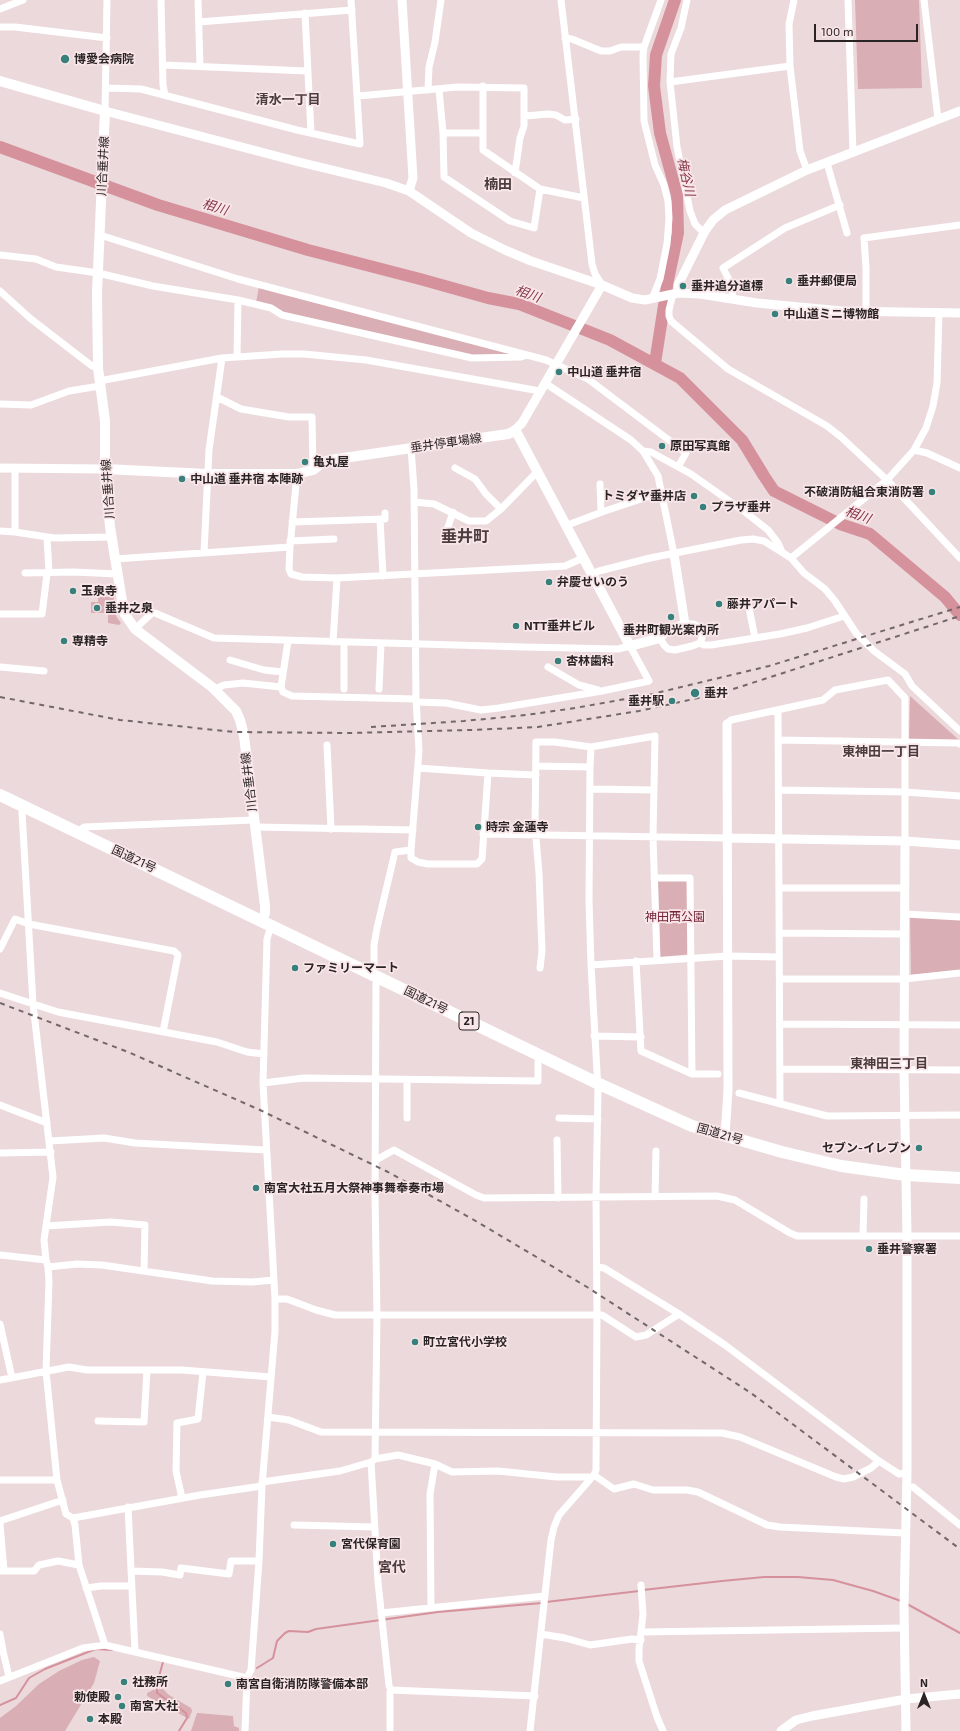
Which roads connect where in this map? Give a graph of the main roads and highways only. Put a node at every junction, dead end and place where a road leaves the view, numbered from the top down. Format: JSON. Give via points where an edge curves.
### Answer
{"nodes":[{"id":1,"x":0,"y":81,"type":"edge"},
{"id":2,"x":105,"y":469,"type":"junction"},
{"id":3,"x":660,"y":638,"type":"road end"},
{"id":4,"x":0,"y":795,"type":"edge"},
{"id":5,"x":267,"y":923,"type":"junction"},
{"id":6,"x":960,"y":1178,"type":"edge"}],
"edges":[{"from":1,"to":2,"type":"main road","name":"川合垂井線","via":[[105,115],[98,273],[98,368],[104,421]]},
{"from":2,"to":3,"type":"main road","name":"垂井停車場線","via":[[207,474],[297,474],[314,470],[323,462],[330,460],[508,434],[514,431],[630,646]]},
{"from":2,"to":5,"type":"main road","name":"川合垂井線","via":[[124,613],[135,629],[225,698],[240,720]]},
{"from":4,"to":5,"type":"highway","name":"国道21号","number":"21"},
{"from":5,"to":6,"type":"highway","name":"国道21号","number":"21","via":[[692,1126],[841,1166],[906,1175]]}]}
